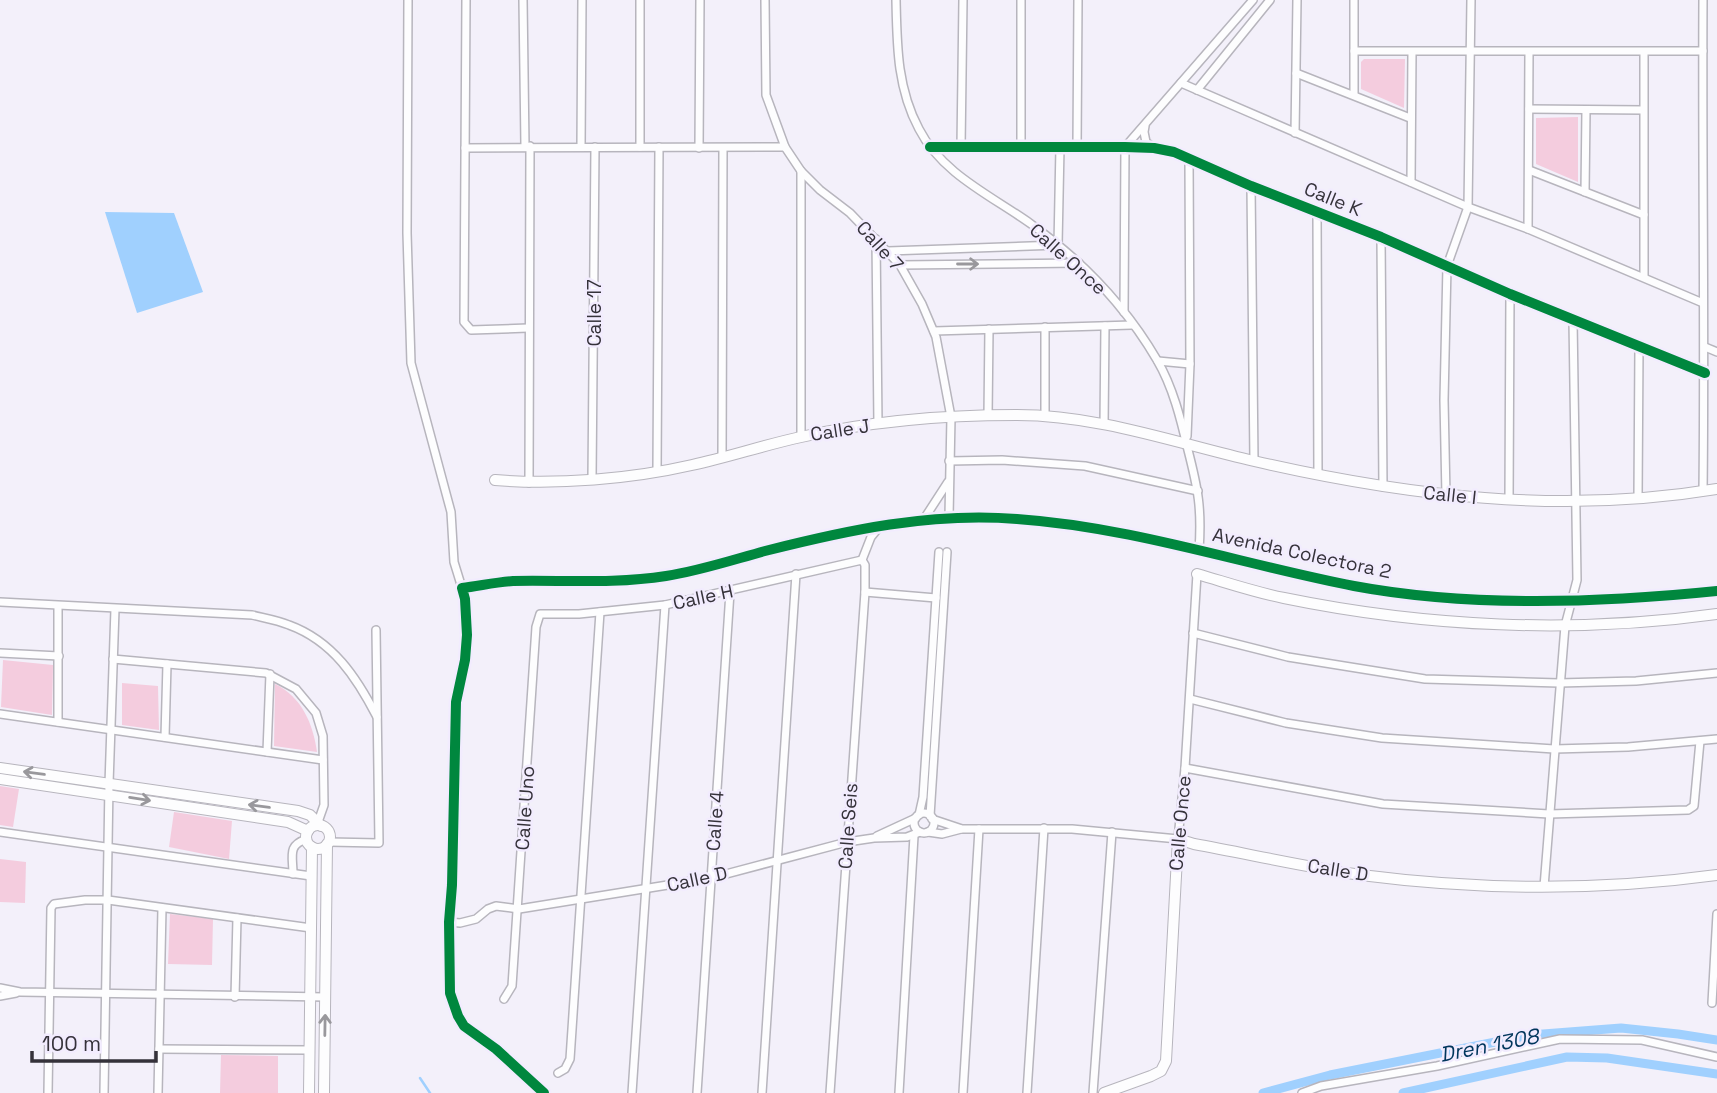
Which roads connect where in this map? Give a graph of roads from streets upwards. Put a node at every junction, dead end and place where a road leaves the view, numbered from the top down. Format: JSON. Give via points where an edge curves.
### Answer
{"nodes":[{"id":1,"x":408,"y":0,"type":"edge"},
{"id":2,"x":466,"y":0,"type":"edge"},
{"id":3,"x":523,"y":0,"type":"edge"},
{"id":4,"x":582,"y":0,"type":"edge"},
{"id":5,"x":640,"y":0,"type":"edge"},
{"id":6,"x":700,"y":0,"type":"edge"},
{"id":7,"x":765,"y":0,"type":"edge"},
{"id":8,"x":896,"y":0,"type":"edge"},
{"id":9,"x":963,"y":0,"type":"edge"},
{"id":10,"x":1021,"y":0,"type":"edge"},
{"id":11,"x":1078,"y":0,"type":"edge"},
{"id":12,"x":1253,"y":0,"type":"edge"},
{"id":13,"x":1270,"y":0,"type":"edge"},
{"id":14,"x":1297,"y":0,"type":"edge"},
{"id":15,"x":1354,"y":0,"type":"edge"},
{"id":16,"x":1471,"y":0,"type":"edge"},
{"id":17,"x":1703,"y":0,"type":"edge"},
{"id":18,"x":1354,"y":51,"type":"junction"},
{"id":19,"x":1703,"y":51,"type":"junction"},
{"id":20,"x":1412,"y":52,"type":"junction"},
{"id":21,"x":1470,"y":52,"type":"junction"},
{"id":22,"x":1529,"y":52,"type":"junction"},
{"id":23,"x":1644,"y":52,"type":"junction"},
{"id":24,"x":1296,"y":73,"type":"junction"},
{"id":25,"x":1181,"y":83,"type":"junction"},
{"id":26,"x":1197,"y":90,"type":"junction"},
{"id":27,"x":1354,"y":95,"type":"junction"},
{"id":28,"x":1529,"y":109,"type":"junction"},
{"id":29,"x":1586,"y":110,"type":"junction"},
{"id":30,"x":1643,"y":110,"type":"junction"},
{"id":31,"x":1410,"y":118,"type":"junction"},
{"id":32,"x":1148,"y":121,"type":"junction"},
{"id":33,"x":1295,"y":133,"type":"junction"},
{"id":34,"x":527,"y":146,"type":"junction"},
{"id":35,"x":581,"y":147,"type":"junction"},
{"id":36,"x":595,"y":147,"type":"junction"},
{"id":37,"x":640,"y":147,"type":"junction"},
{"id":38,"x":659,"y":147,"type":"junction"},
{"id":39,"x":785,"y":147,"type":"junction"},
{"id":40,"x":930,"y":147,"type":"junction"},
{"id":41,"x":961,"y":147,"type":"junction"},
{"id":42,"x":1021,"y":147,"type":"junction"},
{"id":43,"x":1060,"y":147,"type":"junction"},
{"id":44,"x":1077,"y":147,"type":"junction"},
{"id":45,"x":465,"y":148,"type":"junction"},
{"id":46,"x":699,"y":148,"type":"junction"},
{"id":47,"x":723,"y":148,"type":"junction"},
{"id":48,"x":1125,"y":148,"type":"junction"},
{"id":49,"x":1154,"y":148,"type":"junction"},
{"id":50,"x":1189,"y":160,"type":"junction"},
{"id":51,"x":1529,"y":170,"type":"junction"},
{"id":52,"x":800,"y":171,"type":"junction"},
{"id":53,"x":1411,"y":182,"type":"junction"},
{"id":54,"x":1251,"y":186,"type":"junction"},
{"id":55,"x":1585,"y":192,"type":"junction"},
{"id":56,"x":1468,"y":207,"type":"junction"},
{"id":57,"x":1317,"y":212,"type":"junction"},
{"id":58,"x":1644,"y":215,"type":"junction"},
{"id":59,"x":1528,"y":229,"type":"junction"},
{"id":60,"x":1381,"y":237,"type":"junction"},
{"id":61,"x":876,"y":239,"type":"junction"},
{"id":62,"x":1058,"y":245,"type":"junction"},
{"id":63,"x":888,"y":251,"type":"junction"},
{"id":64,"x":1079,"y":263,"type":"junction"},
{"id":65,"x":900,"y":265,"type":"junction"},
{"id":66,"x":1447,"y":266,"type":"junction"},
{"id":67,"x":1644,"y":277,"type":"junction"},
{"id":68,"x":1510,"y":294,"type":"junction"},
{"id":69,"x":1703,"y":303,"type":"junction"},
{"id":70,"x":1124,"y":313,"type":"junction"},
{"id":71,"x":1573,"y":320,"type":"junction"},
{"id":72,"x":1132,"y":325,"type":"junction"},
{"id":73,"x":1105,"y":326,"type":"junction"},
{"id":74,"x":1045,"y":327,"type":"junction"},
{"id":75,"x":528,"y":328,"type":"junction"},
{"id":76,"x":989,"y":329,"type":"junction"},
{"id":77,"x":933,"y":331,"type":"junction"},
{"id":78,"x":1639,"y":347,"type":"junction"},
{"id":79,"x":1705,"y":347,"type":"junction"},
{"id":80,"x":1717,"y":352,"type":"edge"},
{"id":81,"x":1158,"y":361,"type":"junction"},
{"id":82,"x":1190,"y":364,"type":"junction"},
{"id":83,"x":1704,"y":373,"type":"junction"},
{"id":84,"x":988,"y":416,"type":"junction"},
{"id":85,"x":951,"y":417,"type":"junction"},
{"id":86,"x":1045,"y":417,"type":"junction"},
{"id":87,"x":878,"y":424,"type":"junction"},
{"id":88,"x":1104,"y":425,"type":"junction"},
{"id":89,"x":801,"y":437,"type":"junction"},
{"id":90,"x":1187,"y":444,"type":"junction"},
{"id":91,"x":722,"y":457,"type":"junction"},
{"id":92,"x":949,"y":461,"type":"junction"},
{"id":93,"x":1254,"y":461,"type":"junction"},
{"id":94,"x":657,"y":471,"type":"junction"},
{"id":95,"x":1318,"y":474,"type":"junction"},
{"id":96,"x":592,"y":479,"type":"junction"},
{"id":97,"x":495,"y":480,"type":"dead end"},
{"id":98,"x":948,"y":482,"type":"junction"},
{"id":99,"x":529,"y":483,"type":"junction"},
{"id":100,"x":1383,"y":488,"type":"junction"},
{"id":101,"x":1717,"y":489,"type":"edge"},
{"id":102,"x":1198,"y":491,"type":"junction"},
{"id":103,"x":1703,"y":491,"type":"junction"},
{"id":104,"x":1446,"y":496,"type":"junction"},
{"id":105,"x":1638,"y":497,"type":"junction"},
{"id":106,"x":1509,"y":500,"type":"junction"},
{"id":107,"x":1574,"y":500,"type":"junction"},
{"id":108,"x":949,"y":517,"type":"junction"},
{"id":109,"x":924,"y":519,"type":"junction"},
{"id":110,"x":880,"y":526,"type":"junction"},
{"id":111,"x":1199,"y":550,"type":"junction"},
{"id":112,"x":862,"y":561,"type":"junction"},
{"id":113,"x":796,"y":574,"type":"junction"},
{"id":114,"x":1196,"y":574,"type":"joint"},
{"id":115,"x":462,"y":589,"type":"junction"},
{"id":116,"x":730,"y":592,"type":"junction"},
{"id":117,"x":865,"y":592,"type":"junction"},
{"id":118,"x":1717,"y":592,"type":"edge"},
{"id":119,"x":936,"y":598,"type":"junction"},
{"id":120,"x":1573,"y":601,"type":"junction"},
{"id":121,"x":0,"y":603,"type":"edge"},
{"id":122,"x":58,"y":606,"type":"junction"},
{"id":123,"x":665,"y":606,"type":"junction"},
{"id":124,"x":115,"y":609,"type":"junction"},
{"id":125,"x":600,"y":612,"type":"junction"},
{"id":126,"x":540,"y":614,"type":"joint"},
{"id":127,"x":1717,"y":614,"type":"edge"},
{"id":128,"x":1565,"y":626,"type":"junction"},
{"id":129,"x":376,"y":630,"type":"dead end"},
{"id":130,"x":1194,"y":633,"type":"junction"},
{"id":131,"x":0,"y":653,"type":"edge"},
{"id":132,"x":59,"y":656,"type":"junction"},
{"id":133,"x":113,"y":659,"type":"junction"},
{"id":134,"x":166,"y":664,"type":"junction"},
{"id":135,"x":1717,"y":673,"type":"edge"},
{"id":136,"x":270,"y":674,"type":"junction"},
{"id":137,"x":1559,"y":683,"type":"junction"},
{"id":138,"x":1189,"y":699,"type":"junction"},
{"id":139,"x":0,"y":714,"type":"edge"},
{"id":140,"x":377,"y":717,"type":"junction"},
{"id":141,"x":58,"y":722,"type":"junction"},
{"id":142,"x":111,"y":729,"type":"junction"},
{"id":143,"x":165,"y":737,"type":"junction"},
{"id":144,"x":1717,"y":739,"type":"edge"},
{"id":145,"x":1700,"y":741,"type":"junction"},
{"id":146,"x":1554,"y":749,"type":"junction"},
{"id":147,"x":267,"y":751,"type":"junction"},
{"id":148,"x":323,"y":760,"type":"junction"},
{"id":149,"x":0,"y":768,"type":"edge"},
{"id":150,"x":1185,"y":768,"type":"junction"},
{"id":151,"x":0,"y":779,"type":"edge"},
{"id":152,"x":110,"y":789,"type":"junction"},
{"id":153,"x":1549,"y":814,"type":"junction"},
{"id":154,"x":917,"y":816,"type":"junction"},
{"id":155,"x":931,"y":817,"type":"junction"},
{"id":156,"x":320,"y":824,"type":"junction"},
{"id":157,"x":1044,"y":828,"type":"junction"},
{"id":158,"x":962,"y":829,"type":"junction"},
{"id":159,"x":979,"y":829,"type":"junction"},
{"id":160,"x":0,"y":832,"type":"edge"},
{"id":161,"x":1112,"y":832,"type":"junction"},
{"id":162,"x":920,"y":833,"type":"junction"},
{"id":163,"x":874,"y":838,"type":"junction"},
{"id":164,"x":309,"y":839,"type":"junction"},
{"id":165,"x":1178,"y":839,"type":"junction"},
{"id":166,"x":847,"y":842,"type":"junction"},
{"id":167,"x":328,"y":843,"type":"junction"},
{"id":168,"x":110,"y":848,"type":"junction"},
{"id":169,"x":777,"y":860,"type":"junction"},
{"id":170,"x":292,"y":874,"type":"junction"},
{"id":171,"x":1717,"y":875,"type":"edge"},
{"id":172,"x":311,"y":876,"type":"junction"},
{"id":173,"x":711,"y":878,"type":"junction"},
{"id":174,"x":1544,"y":887,"type":"junction"},
{"id":175,"x":644,"y":890,"type":"junction"},
{"id":176,"x":108,"y":900,"type":"junction"},
{"id":177,"x":579,"y":900,"type":"junction"},
{"id":178,"x":162,"y":908,"type":"junction"},
{"id":179,"x":519,"y":909,"type":"junction"},
{"id":180,"x":1717,"y":914,"type":"edge"},
{"id":181,"x":237,"y":918,"type":"junction"},
{"id":182,"x":449,"y":922,"type":"junction"},
{"id":183,"x":311,"y":928,"type":"junction"},
{"id":184,"x":0,"y":988,"type":"edge"},
{"id":185,"x":20,"y":992,"type":"junction"},
{"id":186,"x":51,"y":992,"type":"junction"},
{"id":187,"x":106,"y":994,"type":"junction"},
{"id":188,"x":160,"y":995,"type":"junction"},
{"id":189,"x":0,"y":996,"type":"edge"},
{"id":190,"x":235,"y":997,"type":"junction"},
{"id":191,"x":310,"y":997,"type":"junction"},
{"id":192,"x":326,"y":997,"type":"junction"},
{"id":193,"x":503,"y":999,"type":"dead end"},
{"id":194,"x":1712,"y":1003,"type":"dead end"},
{"id":195,"x":159,"y":1049,"type":"junction"},
{"id":196,"x":310,"y":1050,"type":"junction"},
{"id":197,"x":1717,"y":1057,"type":"edge"},
{"id":198,"x":558,"y":1073,"type":"dead end"},
{"id":199,"x":48,"y":1093,"type":"edge"},
{"id":200,"x":104,"y":1093,"type":"edge"},
{"id":201,"x":158,"y":1093,"type":"edge"},
{"id":202,"x":309,"y":1093,"type":"edge"},
{"id":203,"x":324,"y":1093,"type":"edge"},
{"id":204,"x":544,"y":1093,"type":"edge"},
{"id":205,"x":632,"y":1093,"type":"edge"},
{"id":206,"x":697,"y":1093,"type":"edge"},
{"id":207,"x":762,"y":1093,"type":"edge"},
{"id":208,"x":830,"y":1093,"type":"edge"},
{"id":209,"x":899,"y":1093,"type":"edge"},
{"id":210,"x":962,"y":1093,"type":"edge"},
{"id":211,"x":1027,"y":1093,"type":"edge"},
{"id":212,"x":1093,"y":1093,"type":"edge"},
{"id":213,"x":1104,"y":1093,"type":"edge"},
{"id":214,"x":1302,"y":1093,"type":"edge"}],
"edges":[{"from":1,"to":115,"type":"street","via":[[411,363],[451,512],[454,562]]},
{"from":2,"to":45,"type":"street"},
{"from":3,"to":34,"type":"street"},
{"from":4,"to":35,"type":"street"},
{"from":5,"to":37,"type":"street"},
{"from":6,"to":46,"type":"street"},
{"from":7,"to":39,"type":"street","name":"Calle 7","via":[[766,95]]},
{"from":8,"to":40,"type":"street","name":"Calle Once","via":[[900,77],[919,131]]},
{"from":9,"to":41,"type":"street"},
{"from":10,"to":42,"type":"street"},
{"from":11,"to":44,"type":"street"},
{"from":12,"to":25,"type":"street"},
{"from":13,"to":26,"type":"street"},
{"from":14,"to":24,"type":"street"},
{"from":15,"to":18,"type":"street"},
{"from":16,"to":21,"type":"street"},
{"from":17,"to":19,"type":"street"},
{"from":18,"to":20,"type":"street"},
{"from":18,"to":27,"type":"street"},
{"from":19,"to":23,"type":"street"},
{"from":19,"to":69,"type":"street"},
{"from":20,"to":21,"type":"street"},
{"from":20,"to":31,"type":"street"},
{"from":21,"to":22,"type":"street"},
{"from":21,"to":56,"type":"street"},
{"from":22,"to":23,"type":"street"},
{"from":22,"to":28,"type":"street"},
{"from":23,"to":30,"type":"street"},
{"from":24,"to":27,"type":"street"},
{"from":24,"to":33,"type":"street"},
{"from":25,"to":26,"type":"street"},
{"from":25,"to":32,"type":"street"},
{"from":26,"to":33,"type":"street"},
{"from":27,"to":31,"type":"street"},
{"from":28,"to":29,"type":"street"},
{"from":28,"to":51,"type":"street"},
{"from":29,"to":30,"type":"street"},
{"from":29,"to":55,"type":"street"},
{"from":30,"to":58,"type":"street"},
{"from":31,"to":53,"type":"street"},
{"from":32,"to":48,"type":"street"},
{"from":32,"to":49,"type":"street","via":[[1144,137]]},
{"from":33,"to":53,"type":"street"},
{"from":34,"to":35,"type":"street"},
{"from":34,"to":45,"type":"street"},
{"from":34,"to":75,"type":"street"},
{"from":35,"to":36,"type":"street"},
{"from":36,"to":37,"type":"street"},
{"from":36,"to":96,"type":"street","name":"Calle 17"},
{"from":37,"to":38,"type":"street"},
{"from":38,"to":46,"type":"street"},
{"from":38,"to":94,"type":"street"},
{"from":39,"to":47,"type":"street"},
{"from":39,"to":52,"type":"street","name":"Calle 7"},
{"from":40,"to":41,"type":"street","name":"Calle K"},
{"from":40,"to":62,"type":"street","name":"Calle Once","via":[[968,183]]},
{"from":41,"to":42,"type":"street","name":"Calle K"},
{"from":42,"to":43,"type":"street","name":"Calle K"},
{"from":43,"to":44,"type":"street","name":"Calle K"},
{"from":43,"to":62,"type":"street"},
{"from":44,"to":48,"type":"street","name":"Calle K"},
{"from":45,"to":75,"type":"street","via":[[464,321],[471,330]]},
{"from":46,"to":47,"type":"street"},
{"from":47,"to":91,"type":"street"},
{"from":48,"to":49,"type":"street","name":"Calle K"},
{"from":48,"to":70,"type":"street"},
{"from":49,"to":50,"type":"street","name":"Calle K"},
{"from":50,"to":54,"type":"street","name":"Calle K"},
{"from":50,"to":82,"type":"street"},
{"from":51,"to":55,"type":"street"},
{"from":51,"to":59,"type":"street"},
{"from":52,"to":61,"type":"street","name":"Calle 7"},
{"from":52,"to":89,"type":"street"},
{"from":53,"to":56,"type":"street"},
{"from":54,"to":57,"type":"street","name":"Calle K"},
{"from":54,"to":93,"type":"street"},
{"from":55,"to":58,"type":"street"},
{"from":56,"to":59,"type":"street"},
{"from":56,"to":66,"type":"street"},
{"from":57,"to":60,"type":"street","name":"Calle K"},
{"from":57,"to":95,"type":"street"},
{"from":58,"to":67,"type":"street"},
{"from":59,"to":67,"type":"street"},
{"from":60,"to":66,"type":"street","name":"Calle K"},
{"from":60,"to":100,"type":"street"},
{"from":61,"to":63,"type":"street","name":"Calle 7"},
{"from":61,"to":87,"type":"street"},
{"from":62,"to":63,"type":"street"},
{"from":62,"to":64,"type":"street","name":"Calle Once"},
{"from":63,"to":65,"type":"street","name":"Calle 7"},
{"from":65,"to":64,"type":"street","one_way":true},
{"from":64,"to":70,"type":"street","name":"Calle Once"},
{"from":65,"to":77,"type":"street","name":"Calle 7"},
{"from":66,"to":68,"type":"street","name":"Calle K"},
{"from":66,"to":104,"type":"street"},
{"from":67,"to":69,"type":"street"},
{"from":68,"to":71,"type":"street","name":"Calle K"},
{"from":68,"to":106,"type":"street"},
{"from":69,"to":79,"type":"street"},
{"from":70,"to":72,"type":"street","name":"Calle Once"},
{"from":71,"to":78,"type":"street","name":"Calle K"},
{"from":71,"to":107,"type":"street"},
{"from":72,"to":73,"type":"street"},
{"from":72,"to":81,"type":"street","name":"Calle Once"},
{"from":73,"to":74,"type":"street"},
{"from":73,"to":88,"type":"street"},
{"from":74,"to":76,"type":"street"},
{"from":74,"to":86,"type":"street"},
{"from":75,"to":99,"type":"street"},
{"from":76,"to":77,"type":"street"},
{"from":76,"to":84,"type":"street"},
{"from":77,"to":85,"type":"street","name":"Calle 7"},
{"from":78,"to":83,"type":"street","name":"Calle K"},
{"from":78,"to":105,"type":"street"},
{"from":79,"to":80,"type":"street"},
{"from":79,"to":83,"type":"street"},
{"from":81,"to":82,"type":"street"},
{"from":81,"to":90,"type":"street","name":"Calle Once"},
{"from":82,"to":90,"type":"street"},
{"from":83,"to":103,"type":"street"},
{"from":84,"to":85,"type":"street","name":"Calle J"},
{"from":84,"to":86,"type":"street","name":"Calle J"},
{"from":85,"to":87,"type":"street","name":"Calle J"},
{"from":85,"to":92,"type":"street","name":"Calle 7"},
{"from":86,"to":88,"type":"street","name":"Calle J"},
{"from":87,"to":89,"type":"street","name":"Calle J"},
{"from":88,"to":90,"type":"street","name":"Calle J"},
{"from":89,"to":91,"type":"street","name":"Calle J"},
{"from":90,"to":93,"type":"street","name":"Calle I"},
{"from":90,"to":102,"type":"street","name":"Calle Once"},
{"from":91,"to":94,"type":"street","name":"Calle J"},
{"from":92,"to":98,"type":"street","name":"Calle 7"},
{"from":92,"to":102,"type":"street","via":[[1085,466]]},
{"from":93,"to":95,"type":"street","name":"Calle I"},
{"from":94,"to":96,"type":"street","name":"Calle J"},
{"from":95,"to":100,"type":"street","name":"Calle I"},
{"from":96,"to":99,"type":"street","name":"Calle J"},
{"from":97,"to":99,"type":"street","name":"Calle J"},
{"from":98,"to":108,"type":"street","name":"Calle 7"},
{"from":98,"to":109,"type":"street"},
{"from":100,"to":104,"type":"street","name":"Calle I"},
{"from":101,"to":103,"type":"street","name":"Calle I"},
{"from":102,"to":111,"type":"street","name":"Calle Once","via":[[1202,516]]},
{"from":103,"to":105,"type":"street","name":"Calle I"},
{"from":104,"to":106,"type":"street","name":"Calle I"},
{"from":105,"to":107,"type":"street","name":"Calle I"},
{"from":106,"to":107,"type":"street","name":"Calle I"},
{"from":107,"to":120,"type":"street","via":[[1577,580]]},
{"from":108,"to":109,"type":"street","name":"Avenida Colectora 2"},
{"from":108,"to":111,"type":"street","name":"Avenida Colectora 2","via":[[1098,527]]},
{"from":109,"to":110,"type":"street","name":"Avenida Colectora 2"},
{"from":110,"to":112,"type":"street"},
{"from":110,"to":115,"type":"street","name":"Avenida Colectora 2","via":[[668,576],[612,582],[509,581]]},
{"from":111,"to":120,"type":"street","name":"Avenida Colectora 2","via":[[1356,586],[1460,598]]},
{"from":112,"to":113,"type":"street","name":"Calle H"},
{"from":112,"to":117,"type":"street","name":"Calle Seis"},
{"from":113,"to":116,"type":"street","name":"Calle H"},
{"from":113,"to":169,"type":"street"},
{"from":114,"to":128,"type":"street","via":[[1282,597],[1369,613]]},
{"from":114,"to":130,"type":"street","name":"Calle Once"},
{"from":115,"to":182,"type":"street","via":[[467,635],[456,702]]},
{"from":116,"to":123,"type":"street","name":"Calle H"},
{"from":116,"to":173,"type":"street","name":"Calle 4"},
{"from":117,"to":119,"type":"street"},
{"from":117,"to":166,"type":"street","name":"Calle Seis"},
{"from":118,"to":120,"type":"street","name":"Avenida Colectora 2"},
{"from":119,"to":154,"type":"street","via":[[923,797]]},
{"from":119,"to":155,"type":"street","via":[[943,552]]},
{"from":120,"to":128,"type":"street"},
{"from":121,"to":122,"type":"street"},
{"from":122,"to":124,"type":"street"},
{"from":122,"to":132,"type":"street"},
{"from":123,"to":125,"type":"street","name":"Calle H"},
{"from":123,"to":175,"type":"street"},
{"from":124,"to":133,"type":"street"},
{"from":124,"to":140,"type":"street","via":[[252,615],[290,625],[332,650],[360,684]]},
{"from":125,"to":126,"type":"street","name":"Calle H"},
{"from":125,"to":177,"type":"street"},
{"from":126,"to":179,"type":"street","name":"Calle Uno"},
{"from":127,"to":128,"type":"street"},
{"from":128,"to":137,"type":"street"},
{"from":129,"to":140,"type":"street"},
{"from":130,"to":137,"type":"street","via":[[1288,657],[1425,679]]},
{"from":130,"to":138,"type":"street","name":"Calle Once"},
{"from":131,"to":132,"type":"street"},
{"from":132,"to":141,"type":"street"},
{"from":133,"to":134,"type":"street"},
{"from":133,"to":142,"type":"street"},
{"from":134,"to":136,"type":"street"},
{"from":134,"to":143,"type":"street"},
{"from":135,"to":137,"type":"street"},
{"from":136,"to":147,"type":"street"},
{"from":136,"to":148,"type":"street","via":[[296,689],[316,713],[323,736]]},
{"from":137,"to":146,"type":"street"},
{"from":138,"to":146,"type":"street","via":[[1286,723],[1382,737]]},
{"from":138,"to":150,"type":"street","name":"Calle Once"},
{"from":139,"to":141,"type":"street"},
{"from":140,"to":167,"type":"street","via":[[379,843]]},
{"from":141,"to":142,"type":"street"},
{"from":142,"to":143,"type":"street"},
{"from":142,"to":152,"type":"street"},
{"from":143,"to":147,"type":"street"},
{"from":144,"to":145,"type":"street"},
{"from":145,"to":146,"type":"street"},
{"from":145,"to":153,"type":"street","via":[[1697,797],[1688,810]]},
{"from":146,"to":153,"type":"street"},
{"from":147,"to":148,"type":"street"},
{"from":148,"to":156,"type":"street"},
{"from":152,"to":149,"type":"street","one_way":true},
{"from":150,"to":153,"type":"street","via":[[1383,804]]},
{"from":150,"to":165,"type":"street","name":"Calle Once"},
{"from":151,"to":152,"type":"street"},
{"from":156,"to":152,"type":"street","one_way":true,"via":[[299,811]]},
{"from":152,"to":164,"type":"street","one_way":true,"via":[[288,822]]},
{"from":152,"to":168,"type":"street"},
{"from":153,"to":174,"type":"street"},
{"from":154,"to":155,"type":"street","name":"Calle D"},
{"from":154,"to":162,"type":"street","via":[[915,827]]},
{"from":154,"to":163,"type":"street","name":"Calle D"},
{"from":155,"to":158,"type":"street","name":"Calle D"},
{"from":155,"to":162,"type":"street","via":[[933,827]]},
{"from":156,"to":164,"type":"street","via":[[314,826]]},
{"from":156,"to":167,"type":"street","via":[[330,834]]},
{"from":157,"to":159,"type":"street","name":"Calle D"},
{"from":157,"to":161,"type":"street","name":"Calle D"},
{"from":157,"to":211,"type":"street"},
{"from":158,"to":159,"type":"street","name":"Calle D"},
{"from":158,"to":162,"type":"street","name":"Calle D"},
{"from":159,"to":210,"type":"street"},
{"from":160,"to":168,"type":"street"},
{"from":161,"to":165,"type":"street","name":"Calle D"},
{"from":161,"to":212,"type":"street"},
{"from":162,"to":163,"type":"street","name":"Calle D"},
{"from":162,"to":209,"type":"street","via":[[914,858]]},
{"from":163,"to":166,"type":"street","name":"Calle D"},
{"from":164,"to":167,"type":"street","via":[[321,849]]},
{"from":164,"to":170,"type":"street","via":[[293,849]]},
{"from":164,"to":172,"type":"street"},
{"from":165,"to":174,"type":"street","name":"Calle D","via":[[1361,875]]},
{"from":165,"to":213,"type":"street","name":"Calle Once","via":[[1166,1061],[1161,1071]]},
{"from":166,"to":169,"type":"street","name":"Calle D"},
{"from":166,"to":208,"type":"street","name":"Calle Seis"},
{"from":167,"to":192,"type":"street"},
{"from":168,"to":170,"type":"street"},
{"from":168,"to":176,"type":"street"},
{"from":169,"to":173,"type":"street","name":"Calle D"},
{"from":169,"to":207,"type":"street"},
{"from":170,"to":172,"type":"street"},
{"from":171,"to":174,"type":"street","name":"Calle D"},
{"from":172,"to":183,"type":"street"},
{"from":173,"to":175,"type":"street","name":"Calle D"},
{"from":173,"to":206,"type":"street","name":"Calle 4"},
{"from":175,"to":177,"type":"street","name":"Calle D"},
{"from":175,"to":205,"type":"street"},
{"from":176,"to":178,"type":"street"},
{"from":176,"to":186,"type":"street","via":[[52,906]]},
{"from":176,"to":187,"type":"street"},
{"from":177,"to":179,"type":"street","name":"Calle D"},
{"from":177,"to":198,"type":"street","via":[[570,1059]]},
{"from":178,"to":181,"type":"street"},
{"from":178,"to":188,"type":"street"},
{"from":179,"to":182,"type":"street","name":"Calle D","via":[[496,906],[476,919]]},
{"from":179,"to":193,"type":"street","name":"Calle Uno","via":[[512,986]]},
{"from":180,"to":194,"type":"street"},
{"from":181,"to":183,"type":"street"},
{"from":181,"to":190,"type":"street"},
{"from":182,"to":204,"type":"street","via":[[450,993],[464,1027]]},
{"from":183,"to":191,"type":"street"},
{"from":184,"to":185,"type":"street"},
{"from":185,"to":186,"type":"street"},
{"from":185,"to":189,"type":"street"},
{"from":186,"to":187,"type":"street"},
{"from":186,"to":199,"type":"street"},
{"from":187,"to":188,"type":"street"},
{"from":187,"to":200,"type":"street"},
{"from":188,"to":190,"type":"street"},
{"from":188,"to":195,"type":"street"},
{"from":190,"to":191,"type":"street"},
{"from":191,"to":192,"type":"street"},
{"from":191,"to":196,"type":"street"},
{"from":203,"to":192,"type":"street","one_way":true},
{"from":195,"to":196,"type":"street"},
{"from":195,"to":201,"type":"street"},
{"from":196,"to":202,"type":"street"},
{"from":197,"to":214,"type":"street","via":[[1642,1040],[1560,1039]]}]}
